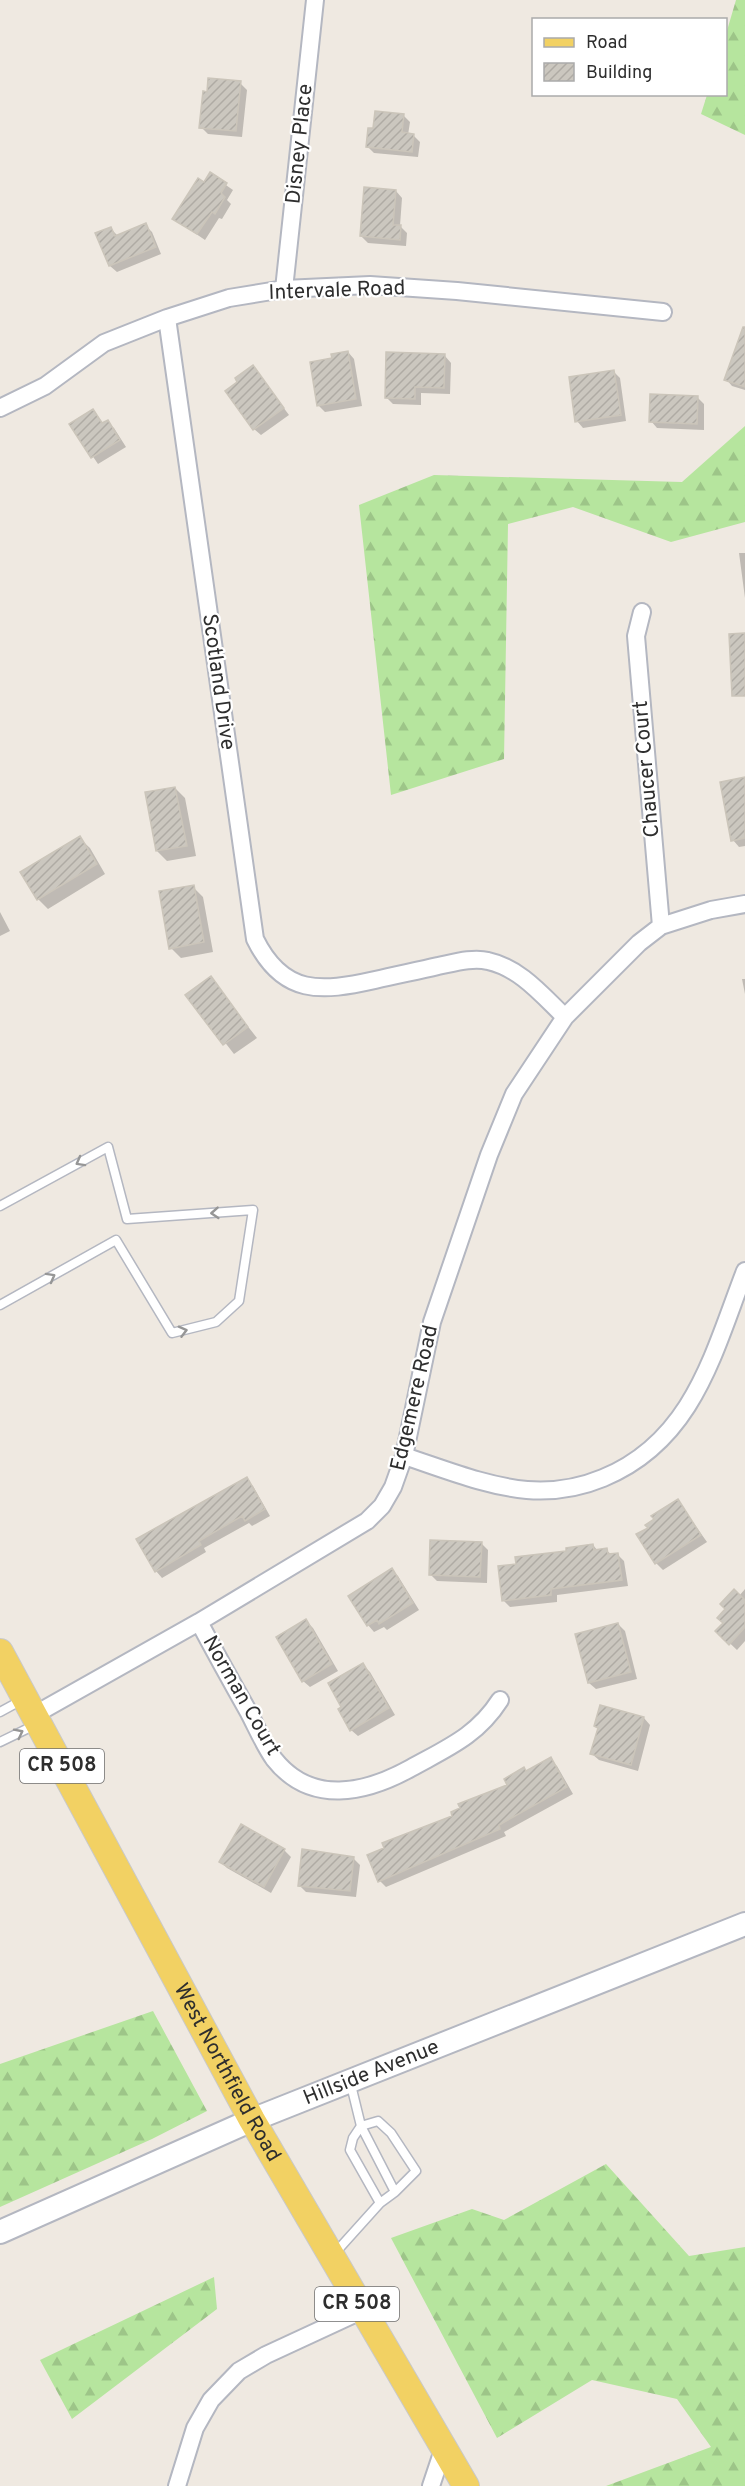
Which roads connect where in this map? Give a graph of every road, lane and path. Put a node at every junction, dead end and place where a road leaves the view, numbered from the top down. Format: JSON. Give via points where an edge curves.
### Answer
{"nodes":[{"id":1,"x":315,"y":0,"type":"edge"},
{"id":2,"x":284,"y":289,"type":"junction"},
{"id":3,"x":663,"y":312,"type":"dead end"},
{"id":4,"x":167,"y":318,"type":"junction"},
{"id":5,"x":0,"y":408,"type":"edge"},
{"id":6,"x":642,"y":612,"type":"dead end"},
{"id":7,"x":745,"y":904,"type":"edge"},
{"id":8,"x":661,"y":926,"type":"junction"},
{"id":9,"x":565,"y":1017,"type":"junction"},
{"id":10,"x":0,"y":1206,"type":"edge"},
{"id":11,"x":745,"y":1271,"type":"edge"},
{"id":12,"x":0,"y":1305,"type":"edge"},
{"id":13,"x":404,"y":1456,"type":"junction"},
{"id":14,"x":199,"y":1622,"type":"junction"},
{"id":15,"x":0,"y":1652,"type":"edge"},
{"id":16,"x":500,"y":1700,"type":"dead end"},
{"id":17,"x":0,"y":1712,"type":"edge"},
{"id":18,"x":33,"y":1712,"type":"junction"},
{"id":19,"x":0,"y":1742,"type":"edge"},
{"id":20,"x":745,"y":1924,"type":"edge"},
{"id":21,"x":350,"y":2081,"type":"junction"},
{"id":22,"x":252,"y":2120,"type":"junction"},
{"id":23,"x":361,"y":2126,"type":"junction"},
{"id":24,"x":395,"y":2192,"type":"junction"},
{"id":25,"x":380,"y":2203,"type":"junction"},
{"id":26,"x":0,"y":2232,"type":"edge"},
{"id":27,"x":331,"y":2258,"type":"junction"},
{"id":28,"x":361,"y":2311,"type":"junction"},
{"id":29,"x":443,"y":2450,"type":"junction"},
{"id":30,"x":177,"y":2486,"type":"edge"},
{"id":31,"x":430,"y":2486,"type":"edge"},
{"id":32,"x":466,"y":2486,"type":"edge"}],
"edges":[{"from":1,"to":2,"type":"street","name":"Disney Place"},
{"from":2,"to":3,"type":"street","name":"Intervale Road","via":[[370,285]]},
{"from":2,"to":4,"type":"street","name":"Intervale Road","via":[[229,298]]},
{"from":4,"to":5,"type":"street","name":"Intervale Road","via":[[104,343],[45,386]]},
{"from":4,"to":9,"type":"street","name":"Scotland Drive","via":[[255,939],[267,960],[284,976],[322,989],[457,962],[486,960],[510,968]]},
{"from":6,"to":8,"type":"street","name":"Chaucer Court","via":[[636,636]]},
{"from":7,"to":8,"type":"street","name":"Edgemere Road"},
{"from":8,"to":9,"type":"street","name":"Edgemere Road"},
{"from":9,"to":13,"type":"street","name":"Edgemere Road","via":[[514,1094],[489,1155],[432,1322]]},
{"from":12,"to":10,"type":"lane","one_way":true,"via":[[116,1240],[172,1334],[216,1322],[239,1301],[253,1210],[127,1220],[108,1147]]},
{"from":11,"to":13,"type":"street","via":[[705,1377],[689,1406],[658,1444],[635,1462],[585,1485],[529,1490],[501,1486]]},
{"from":13,"to":14,"type":"street","name":"Edgemere Road","via":[[393,1487],[367,1521]]},
{"from":14,"to":16,"type":"street","name":"Norman Court","via":[[273,1757],[298,1780],[314,1786],[347,1791],[385,1783],[468,1737],[489,1718]]},
{"from":14,"to":18,"type":"street","name":"Edgemere Road"},
{"from":15,"to":18,"type":"main road","name":"West Northfield Road","number":"CR 508"},
{"from":17,"to":18,"type":"lane"},
{"from":19,"to":18,"type":"lane","one_way":true},
{"from":18,"to":22,"type":"main road","name":"West Northfield Road","number":"CR 508"},
{"from":20,"to":21,"type":"street","name":"Hillside Avenue"},
{"from":21,"to":22,"type":"street","name":"Hillside Avenue"},
{"from":21,"to":23,"type":"lane"},
{"from":22,"to":26,"type":"street","name":"Hillside Avenue"},
{"from":22,"to":27,"type":"main road","name":"West Northfield Road","number":"CR 508"},
{"from":23,"to":24,"type":"lane"},
{"from":23,"to":24,"type":"lane","via":[[378,2121],[416,2171]]},
{"from":23,"to":25,"type":"lane","via":[[350,2150]]},
{"from":24,"to":25,"type":"lane"},
{"from":25,"to":27,"type":"lane"},
{"from":27,"to":28,"type":"main road","name":"West Northfield Road","number":"CR 508"},
{"from":28,"to":29,"type":"main road","name":"West Northfield Road","number":"CR 508"},
{"from":28,"to":30,"type":"street","via":[[238,2371],[212,2400],[195,2428]]},
{"from":29,"to":31,"type":"street"},
{"from":29,"to":32,"type":"main road","name":"West Northfield Road","number":"CR 508"}]}
